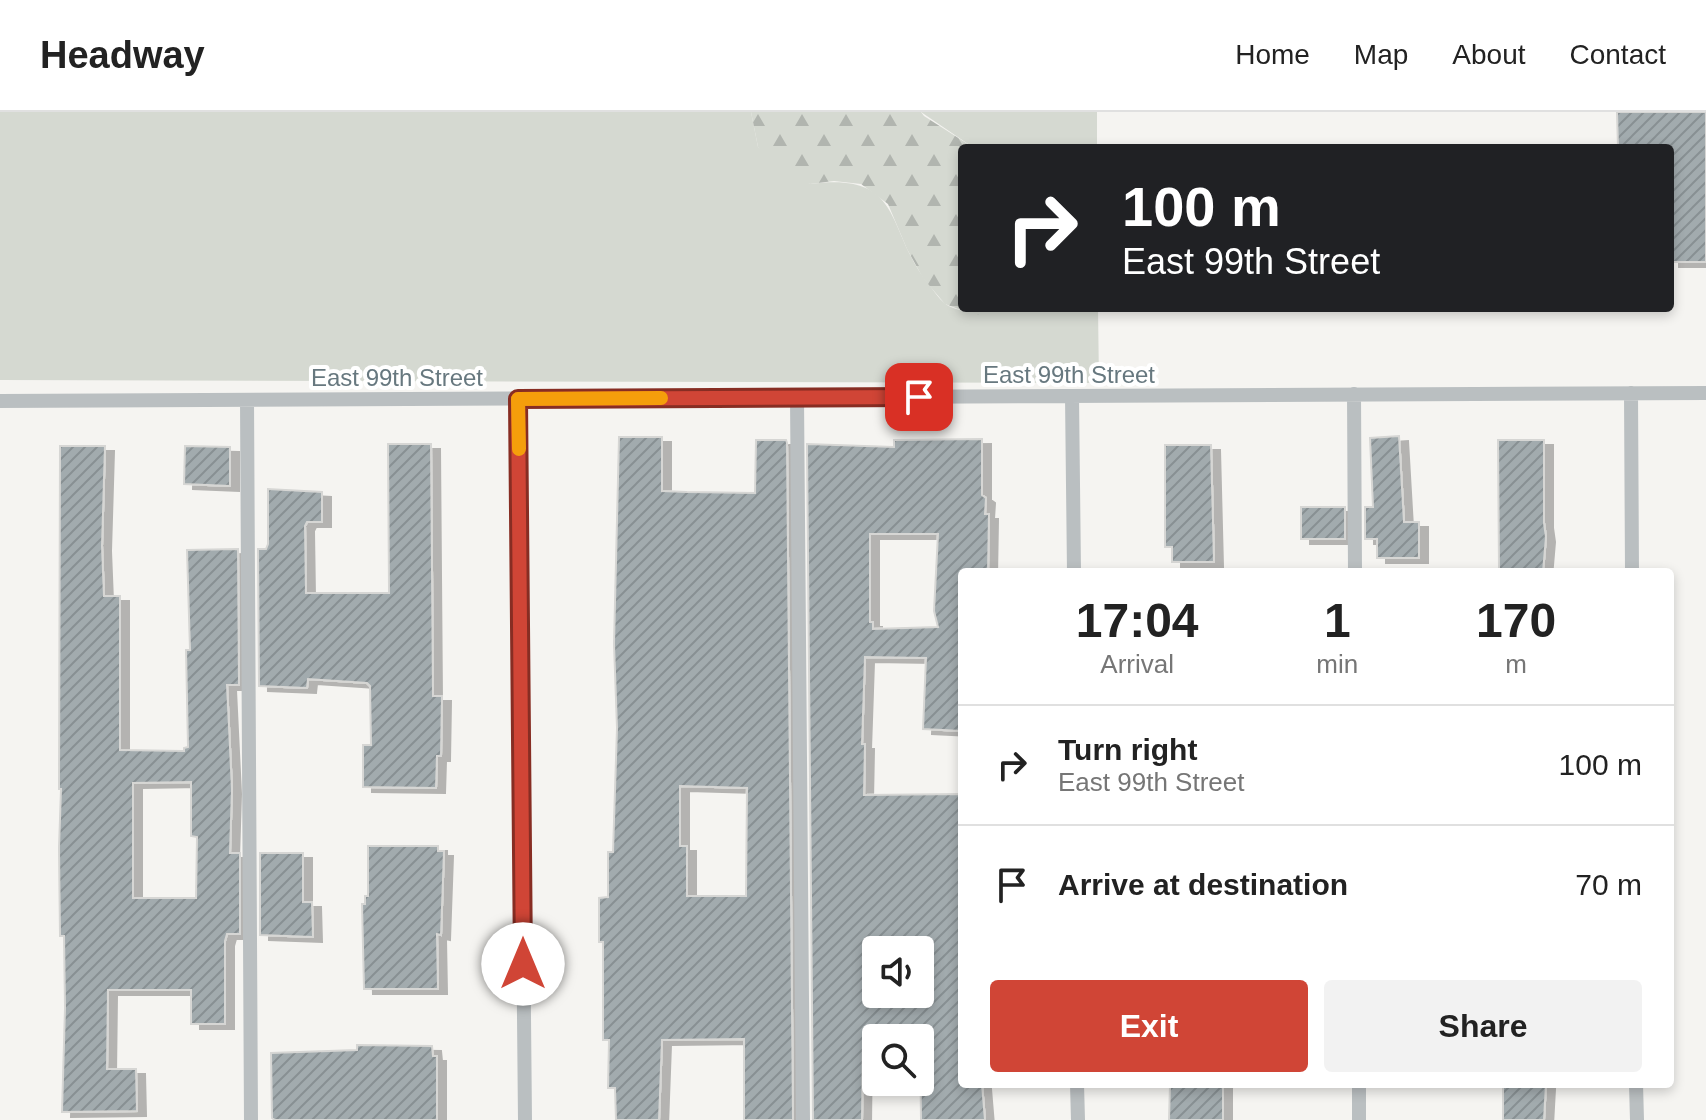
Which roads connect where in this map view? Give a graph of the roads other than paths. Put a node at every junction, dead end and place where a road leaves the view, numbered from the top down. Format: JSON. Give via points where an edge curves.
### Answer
{"nodes":[{"id":1,"x":1631,"y":393,"type":"junction"},
{"id":2,"x":1706,"y":393,"type":"edge"},
{"id":3,"x":1354,"y":394,"type":"junction"},
{"id":4,"x":1072,"y":396,"type":"junction"},
{"id":5,"x":797,"y":398,"type":"junction"},
{"id":6,"x":518,"y":399,"type":"junction"},
{"id":7,"x":247,"y":400,"type":"junction"},
{"id":8,"x":0,"y":401,"type":"edge"},
{"id":9,"x":1074,"y":568,"type":"edge"},
{"id":10,"x":1355,"y":568,"type":"edge"},
{"id":11,"x":1632,"y":568,"type":"edge"},
{"id":12,"x":1077,"y":1088,"type":"edge"},
{"id":13,"x":1359,"y":1088,"type":"edge"},
{"id":14,"x":1636,"y":1088,"type":"edge"},
{"id":15,"x":251,"y":1120,"type":"edge"},
{"id":16,"x":525,"y":1120,"type":"edge"},
{"id":17,"x":803,"y":1120,"type":"edge"},
{"id":18,"x":1078,"y":1120,"type":"edge"},
{"id":19,"x":1359,"y":1120,"type":"edge"},
{"id":20,"x":1637,"y":1120,"type":"edge"}],
"edges":[{"from":1,"to":2,"type":"street","name":"East 99th Street"},
{"from":1,"to":3,"type":"street","name":"East 99th Street"},
{"from":1,"to":11,"type":"street"},
{"from":3,"to":4,"type":"street","name":"East 99th Street"},
{"from":3,"to":10,"type":"street"},
{"from":4,"to":5,"type":"street","name":"East 99th Street"},
{"from":4,"to":9,"type":"street"},
{"from":5,"to":6,"type":"street","name":"East 99th Street"},
{"from":5,"to":17,"type":"street"},
{"from":6,"to":7,"type":"street","name":"East 99th Street"},
{"from":6,"to":16,"type":"street"},
{"from":7,"to":8,"type":"street","name":"East 99th Street"},
{"from":7,"to":15,"type":"street"},
{"from":12,"to":18,"type":"street"},
{"from":13,"to":19,"type":"street"},
{"from":14,"to":20,"type":"street"}]}
